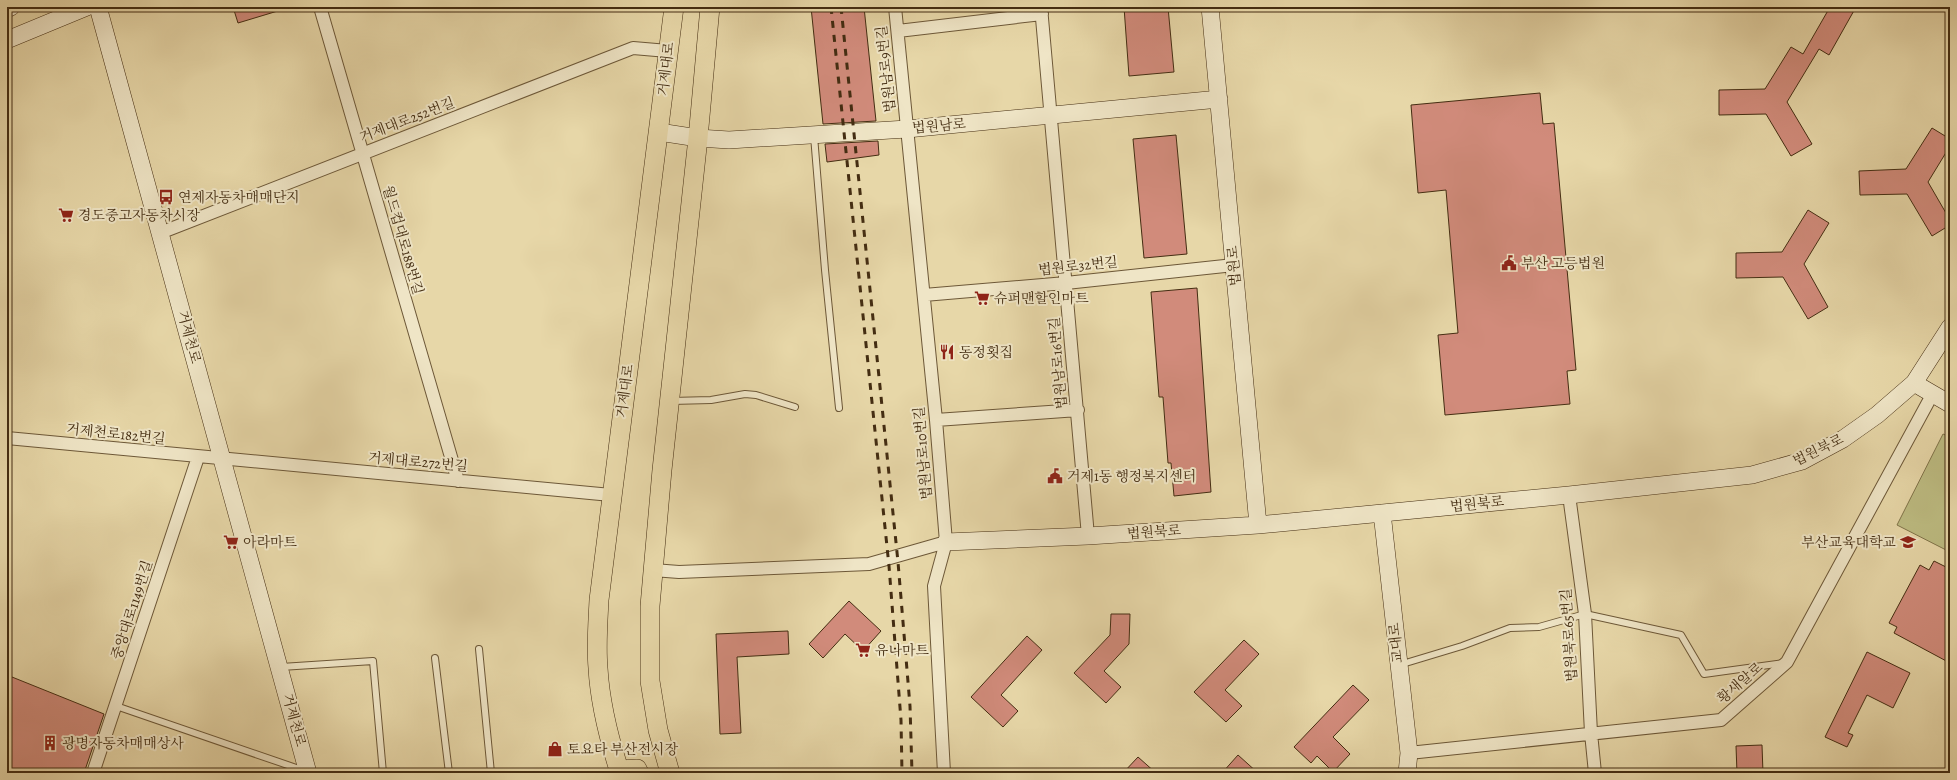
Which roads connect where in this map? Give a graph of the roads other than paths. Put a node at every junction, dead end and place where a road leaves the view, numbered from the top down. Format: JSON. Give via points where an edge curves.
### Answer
{"nodes":[{"id":1,"x":11,"y":7,"type":"edge"},
{"id":2,"x":87,"y":7,"type":"edge"},
{"id":3,"x":98,"y":7,"type":"edge"},
{"id":4,"x":320,"y":7,"type":"edge"},
{"id":5,"x":674,"y":7,"type":"edge"},
{"id":6,"x":710,"y":7,"type":"edge"},
{"id":7,"x":895,"y":7,"type":"edge"},
{"id":8,"x":1210,"y":7,"type":"edge"},
{"id":9,"x":7,"y":9,"type":"edge"},
{"id":10,"x":1041,"y":10,"type":"edge"},
{"id":11,"x":898,"y":31,"type":"junction"},
{"id":12,"x":7,"y":40,"type":"edge"},
{"id":13,"x":668,"y":51,"type":"junction"},
{"id":14,"x":1219,"y":99,"type":"junction"},
{"id":15,"x":1051,"y":115,"type":"junction"},
{"id":16,"x":908,"y":129,"type":"junction"},
{"id":17,"x":659,"y":132,"type":"junction"},
{"id":18,"x":814,"y":135,"type":"junction"},
{"id":19,"x":698,"y":138,"type":"junction"},
{"id":20,"x":362,"y":154,"type":"junction"},
{"id":21,"x":160,"y":233,"type":"junction"},
{"id":22,"x":1234,"y":265,"type":"junction"},
{"id":23,"x":1066,"y":283,"type":"junction"},
{"id":24,"x":924,"y":295,"type":"junction"},
{"id":25,"x":1950,"y":327,"type":"edge"},
{"id":26,"x":1914,"y":383,"type":"junction"},
{"id":27,"x":1932,"y":395,"type":"junction"},
{"id":28,"x":669,"y":401,"type":"junction"},
{"id":29,"x":1950,"y":404,"type":"edge"},
{"id":30,"x":795,"y":407,"type":"dead end"},
{"id":31,"x":839,"y":408,"type":"dead end"},
{"id":32,"x":1078,"y":410,"type":"junction"},
{"id":33,"x":936,"y":420,"type":"junction"},
{"id":34,"x":7,"y":438,"type":"edge"},
{"id":35,"x":198,"y":457,"type":"junction"},
{"id":36,"x":222,"y":460,"type":"junction"},
{"id":37,"x":458,"y":481,"type":"junction"},
{"id":38,"x":611,"y":495,"type":"junction"},
{"id":39,"x":1569,"y":495,"type":"junction"},
{"id":40,"x":1382,"y":513,"type":"junction"},
{"id":41,"x":1258,"y":524,"type":"junction"},
{"id":42,"x":1088,"y":536,"type":"junction"},
{"id":43,"x":946,"y":542,"type":"junction"},
{"id":44,"x":653,"y":570,"type":"junction"},
{"id":45,"x":1585,"y":614,"type":"junction"},
{"id":46,"x":479,"y":649,"type":"dead end"},
{"id":47,"x":435,"y":658,"type":"dead end"},
{"id":48,"x":1786,"y":662,"type":"junction"},
{"id":49,"x":1399,"y":665,"type":"junction"},
{"id":50,"x":279,"y":667,"type":"junction"},
{"id":51,"x":116,"y":706,"type":"junction"},
{"id":52,"x":1591,"y":732,"type":"junction"},
{"id":53,"x":1409,"y":753,"type":"junction"},
{"id":54,"x":620,"y":771,"type":"edge"},
{"id":55,"x":308,"y":772,"type":"edge"},
{"id":56,"x":93,"y":773,"type":"edge"},
{"id":57,"x":383,"y":773,"type":"edge"},
{"id":58,"x":449,"y":773,"type":"edge"},
{"id":59,"x":491,"y":773,"type":"edge"},
{"id":60,"x":640,"y":773,"type":"edge"},
{"id":61,"x":670,"y":773,"type":"edge"},
{"id":62,"x":944,"y":773,"type":"edge"},
{"id":63,"x":1407,"y":773,"type":"edge"},
{"id":64,"x":1595,"y":773,"type":"edge"}],
"edges":[{"from":1,"to":9,"type":"main road"},
{"from":2,"to":12,"type":"main road"},
{"from":3,"to":21,"type":"main road","name":"거제천로"},
{"from":4,"to":20,"type":"street","name":"월드컵대로188번길"},
{"from":5,"to":13,"type":"main road","name":"거제대로"},
{"from":6,"to":19,"type":"main road"},
{"from":7,"to":11,"type":"street","name":"법원남로9번길"},
{"from":8,"to":14,"type":"main road","name":"법원로"},
{"from":10,"to":11,"type":"street"},
{"from":10,"to":15,"type":"street","name":"법원남로16번길"},
{"from":11,"to":16,"type":"street","name":"법원남로9번길"},
{"from":13,"to":17,"type":"main road","name":"거제대로"},
{"from":13,"to":20,"type":"street","name":"거제대로252번길","via":[[633,48]]},
{"from":14,"to":15,"type":"main road","name":"법원남로"},
{"from":14,"to":22,"type":"main road","name":"법원로"},
{"from":15,"to":16,"type":"main road","name":"법원남로"},
{"from":15,"to":23,"type":"street","name":"법원남로16번길"},
{"from":16,"to":18,"type":"main road","name":"법원남로"},
{"from":16,"to":24,"type":"street","name":"법원남로10번길"},
{"from":17,"to":19,"type":"main road","name":"법원남로"},
{"from":17,"to":38,"type":"main road","name":"거제대로"},
{"from":18,"to":19,"type":"main road","name":"법원남로","via":[[729,140]]},
{"from":18,"to":31,"type":"lane"},
{"from":19,"to":28,"type":"main road"},
{"from":20,"to":21,"type":"street","name":"거제대로252번길"},
{"from":20,"to":37,"type":"street","name":"월드컵대로188번길"},
{"from":21,"to":36,"type":"main road","name":"거제천로"},
{"from":22,"to":23,"type":"street","name":"법원로32번길"},
{"from":22,"to":41,"type":"main road","name":"법원로"},
{"from":23,"to":24,"type":"street","name":"법원로32번길"},
{"from":23,"to":32,"type":"street","name":"법원남로16번길"},
{"from":24,"to":33,"type":"street","name":"법원남로10번길"},
{"from":25,"to":26,"type":"main road","name":"법원북로"},
{"from":26,"to":27,"type":"main road"},
{"from":26,"to":39,"type":"main road","name":"법원북로","via":[[1843,439],[1802,461],[1752,475]]},
{"from":27,"to":29,"type":"main road"},
{"from":27,"to":48,"type":"street","name":"황새알로"},
{"from":28,"to":30,"type":"lane","via":[[711,400],[745,394]]},
{"from":28,"to":44,"type":"main road"},
{"from":32,"to":33,"type":"street"},
{"from":32,"to":42,"type":"street","name":"법원남로16번길"},
{"from":33,"to":43,"type":"street","name":"법원남로10번길"},
{"from":34,"to":35,"type":"street","name":"거제천로182번길"},
{"from":35,"to":36,"type":"street","name":"거제천로182번길"},
{"from":35,"to":51,"type":"street","name":"중앙대로1149번길"},
{"from":36,"to":37,"type":"street","name":"거제대로272번길"},
{"from":36,"to":50,"type":"main road","name":"거제천로"},
{"from":37,"to":38,"type":"street","name":"거제대로272번길"},
{"from":38,"to":54,"type":"main road","name":"거제대로","via":[[599,600],[598,666],[610,741]]},
{"from":39,"to":40,"type":"main road","name":"법원북로"},
{"from":39,"to":45,"type":"street","name":"법원북로65번길"},
{"from":40,"to":41,"type":"main road","name":"법원북로"},
{"from":40,"to":49,"type":"main road","name":"교대로"},
{"from":41,"to":42,"type":"main road","name":"법원북로"},
{"from":42,"to":43,"type":"main road","name":"법원북로"},
{"from":43,"to":44,"type":"street","via":[[869,564],[679,572]]},
{"from":43,"to":62,"type":"street","name":"법원남로10번길","via":[[934,586]]},
{"from":44,"to":61,"type":"main road","via":[[650,681],[658,730]]},
{"from":45,"to":48,"type":"lane","via":[[1681,635],[1704,674]]},
{"from":45,"to":49,"type":"lane","via":[[1539,626],[1510,628]]},
{"from":45,"to":52,"type":"street","name":"법원북로65번길"},
{"from":46,"to":59,"type":"lane"},
{"from":47,"to":58,"type":"lane"},
{"from":48,"to":52,"type":"street","name":"황새알로","via":[[1721,720]]},
{"from":49,"to":53,"type":"main road","name":"교대로"},
{"from":50,"to":55,"type":"main road","name":"거제천로"},
{"from":50,"to":57,"type":"lane","via":[[373,661]]},
{"from":51,"to":55,"type":"lane"},
{"from":51,"to":56,"type":"street","name":"중앙대로1149번길"},
{"from":52,"to":53,"type":"street","name":"황새알로"},
{"from":52,"to":64,"type":"street","name":"법원북로65번길"},
{"from":53,"to":63,"type":"main road","name":"교대로"},
{"from":54,"to":60,"type":"main road","via":[[637,770]]}]}
